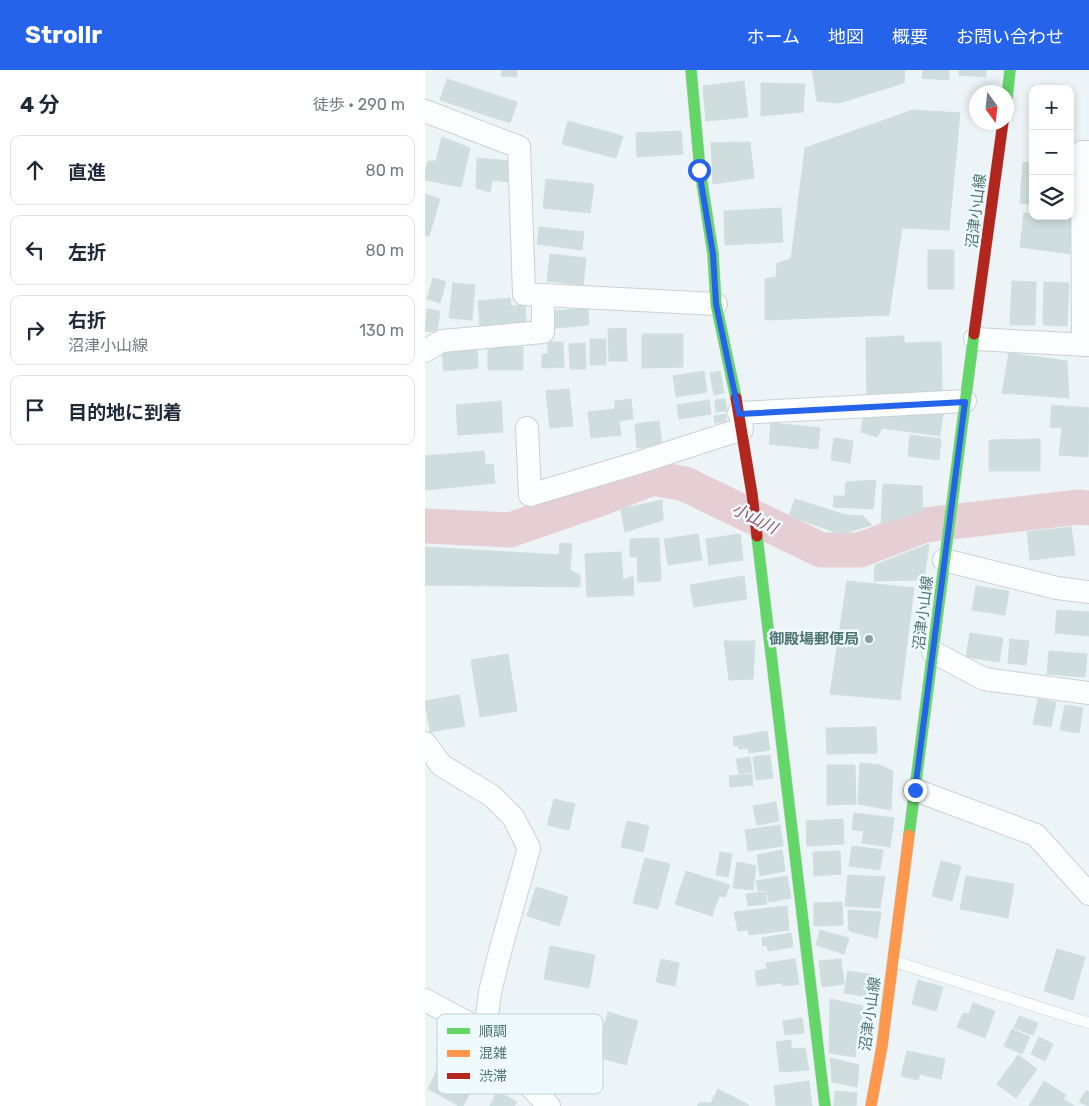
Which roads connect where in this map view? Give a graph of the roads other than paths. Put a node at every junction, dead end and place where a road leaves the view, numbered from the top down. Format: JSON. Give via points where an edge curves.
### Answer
{"nodes":[{"id":1,"x":691,"y":70,"type":"edge"},
{"id":2,"x":1010,"y":70,"type":"edge"},
{"id":3,"x":1008,"y":85,"type":"edge"},
{"id":4,"x":425,"y":111,"type":"edge"},
{"id":5,"x":1002,"y":130,"type":"edge"},
{"id":6,"x":1089,"y":152,"type":"edge"},
{"id":7,"x":543,"y":295,"type":"junction"},
{"id":8,"x":716,"y":304,"type":"junction"},
{"id":9,"x":975,"y":339,"type":"junction"},
{"id":10,"x":1086,"y":345,"type":"edge"},
{"id":11,"x":425,"y":351,"type":"edge"},
{"id":12,"x":965,"y":402,"type":"junction"},
{"id":13,"x":741,"y":421,"type":"junction"},
{"id":14,"x":527,"y":428,"type":"dead end"},
{"id":15,"x":945,"y":552,"type":"junction"},
{"id":16,"x":1089,"y":592,"type":"edge"},
{"id":17,"x":933,"y":652,"type":"junction"},
{"id":18,"x":1089,"y":693,"type":"edge"},
{"id":19,"x":425,"y":743,"type":"edge"},
{"id":20,"x":915,"y":790,"type":"junction"},
{"id":21,"x":1089,"y":894,"type":"edge"},
{"id":22,"x":893,"y":961,"type":"junction"},
{"id":23,"x":425,"y":1000,"type":"edge"},
{"id":24,"x":451,"y":1014,"type":"edge"},
{"id":25,"x":487,"y":1014,"type":"edge"},
{"id":26,"x":1089,"y":1023,"type":"edge"},
{"id":27,"x":537,"y":1094,"type":"edge"},
{"id":28,"x":549,"y":1106,"type":"edge"},
{"id":29,"x":825,"y":1106,"type":"edge"},
{"id":30,"x":871,"y":1106,"type":"edge"}],
"edges":[{"from":1,"to":8,"type":"street","via":[[699,170],[713,254]]},
{"from":2,"to":3,"type":"street"},
{"from":4,"to":7,"type":"street","via":[[519,147],[524,294]]},
{"from":5,"to":9,"type":"street","name":"沼津小山線"},
{"from":6,"to":10,"type":"street","via":[[1082,152]]},
{"from":7,"to":8,"type":"street"},
{"from":7,"to":11,"type":"street","via":[[543,332],[442,341]]},
{"from":8,"to":13,"type":"street"},
{"from":9,"to":10,"type":"street"},
{"from":9,"to":12,"type":"street","name":"沼津小山線"},
{"from":12,"to":13,"type":"street"},
{"from":12,"to":15,"type":"street","name":"沼津小山線"},
{"from":13,"to":14,"type":"street","via":[[634,464],[531,494]]},
{"from":13,"to":29,"type":"street"},
{"from":15,"to":16,"type":"street","via":[[1057,588]]},
{"from":15,"to":17,"type":"street","name":"沼津小山線"},
{"from":17,"to":18,"type":"street","via":[[984,679]]},
{"from":17,"to":20,"type":"street","name":"沼津小山線"},
{"from":19,"to":25,"type":"street","via":[[441,765],[492,796],[513,817],[529,848],[490,992]]},
{"from":20,"to":21,"type":"street","via":[[1036,835]]},
{"from":20,"to":22,"type":"street","name":"沼津小山線"},
{"from":22,"to":26,"type":"lane"},
{"from":22,"to":30,"type":"street","name":"沼津小山線"},
{"from":23,"to":24,"type":"street"},
{"from":27,"to":28,"type":"street"}]}
